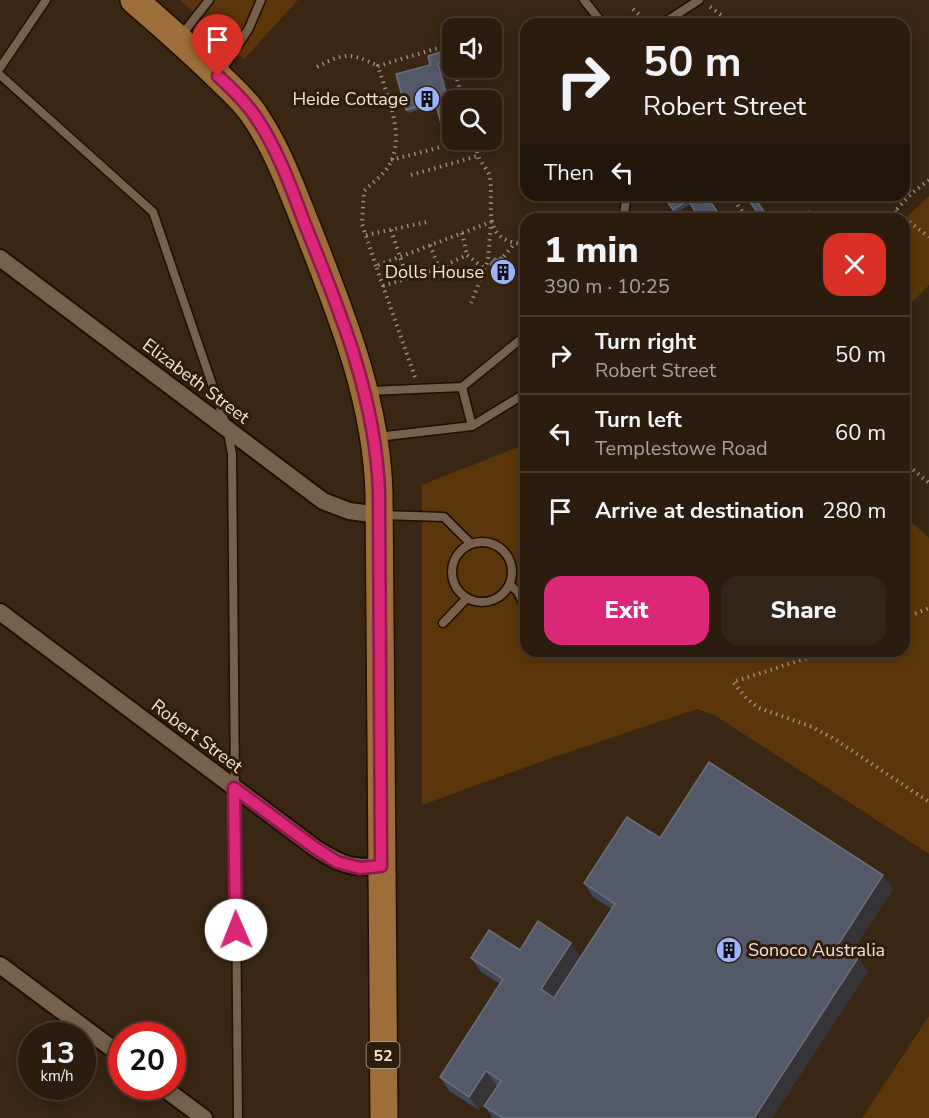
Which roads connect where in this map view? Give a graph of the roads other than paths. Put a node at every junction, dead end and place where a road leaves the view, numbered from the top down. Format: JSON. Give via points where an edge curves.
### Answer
{"nodes":[{"id":1,"x":46,"y":0,"type":"edge"},
{"id":2,"x":134,"y":0,"type":"edge"},
{"id":3,"x":210,"y":0,"type":"edge"},
{"id":4,"x":261,"y":0,"type":"edge"},
{"id":5,"x":584,"y":0,"type":"edge"},
{"id":6,"x":699,"y":0,"type":"edge"},
{"id":7,"x":598,"y":18,"type":"edge"},
{"id":8,"x":672,"y":18,"type":"edge"},
{"id":9,"x":179,"y":39,"type":"junction"},
{"id":10,"x":0,"y":68,"type":"edge"},
{"id":11,"x":0,"y":75,"type":"edge"},
{"id":12,"x":218,"y":76,"type":"junction"},
{"id":13,"x":0,"y":258,"type":"edge"},
{"id":14,"x":520,"y":341,"type":"edge"},
{"id":15,"x":462,"y":387,"type":"junction"},
{"id":16,"x":365,"y":391,"type":"junction"},
{"id":17,"x":520,"y":397,"type":"edge"},
{"id":18,"x":472,"y":426,"type":"junction"},
{"id":19,"x":227,"y":428,"type":"junction"},
{"id":20,"x":375,"y":437,"type":"junction"},
{"id":21,"x":379,"y":515,"type":"junction"},
{"id":22,"x":471,"y":544,"type":"junction"},
{"id":23,"x":510,"y":585,"type":"junction"},
{"id":24,"x":520,"y":596,"type":"edge"},
{"id":25,"x":467,"y":598,"type":"junction"},
{"id":26,"x":0,"y":612,"type":"edge"},
{"id":27,"x":443,"y":623,"type":"dead end"},
{"id":28,"x":234,"y":788,"type":"junction"},
{"id":29,"x":381,"y":866,"type":"junction"},
{"id":30,"x":0,"y":965,"type":"edge"},
{"id":31,"x":108,"y":1046,"type":"edge"},
{"id":32,"x":180,"y":1100,"type":"edge"},
{"id":33,"x":204,"y":1118,"type":"edge"},
{"id":34,"x":238,"y":1118,"type":"edge"},
{"id":35,"x":384,"y":1118,"type":"edge"}],
"edges":[{"from":1,"to":10,"type":"lane"},
{"from":2,"to":9,"type":"main road","number":"52"},
{"from":3,"to":9,"type":"lane"},
{"from":4,"to":12,"type":"lane","via":[[249,28]]},
{"from":5,"to":7,"type":"lane"},
{"from":6,"to":8,"type":"lane"},
{"from":9,"to":12,"type":"main road","number":"52"},
{"from":11,"to":19,"type":"lane","via":[[153,212]]},
{"from":12,"to":16,"type":"main road","number":"52","via":[[255,115],[280,163],[333,292]]},
{"from":13,"to":19,"type":"street","name":"Elizabeth Street"},
{"from":14,"to":15,"type":"lane"},
{"from":15,"to":16,"type":"lane"},
{"from":15,"to":18,"type":"lane"},
{"from":16,"to":20,"type":"main road","number":"52"},
{"from":17,"to":18,"type":"lane"},
{"from":18,"to":20,"type":"lane"},
{"from":19,"to":21,"type":"street","name":"Elizabeth Street","via":[[323,501],[349,512]]},
{"from":19,"to":28,"type":"lane","via":[[232,454]]},
{"from":20,"to":21,"type":"main road","number":"52"},
{"from":21,"to":22,"type":"lane","via":[[444,517]]},
{"from":21,"to":29,"type":"main road","number":"52"},
{"from":22,"to":23,"type":"lane","via":[[489,542],[504,551],[512,567]]},
{"from":22,"to":25,"type":"lane","via":[[462,549],[453,565],[454,584]]},
{"from":23,"to":24,"type":"lane"},
{"from":23,"to":25,"type":"lane","via":[[496,599],[476,602]]},
{"from":25,"to":27,"type":"lane"},
{"from":26,"to":28,"type":"street","name":"Robert Street"},
{"from":28,"to":29,"type":"street","name":"Robert Street","via":[[337,862],[360,868]]},
{"from":28,"to":34,"type":"lane"},
{"from":29,"to":35,"type":"main road","number":"52"},
{"from":30,"to":31,"type":"street"},
{"from":32,"to":33,"type":"street"}]}
